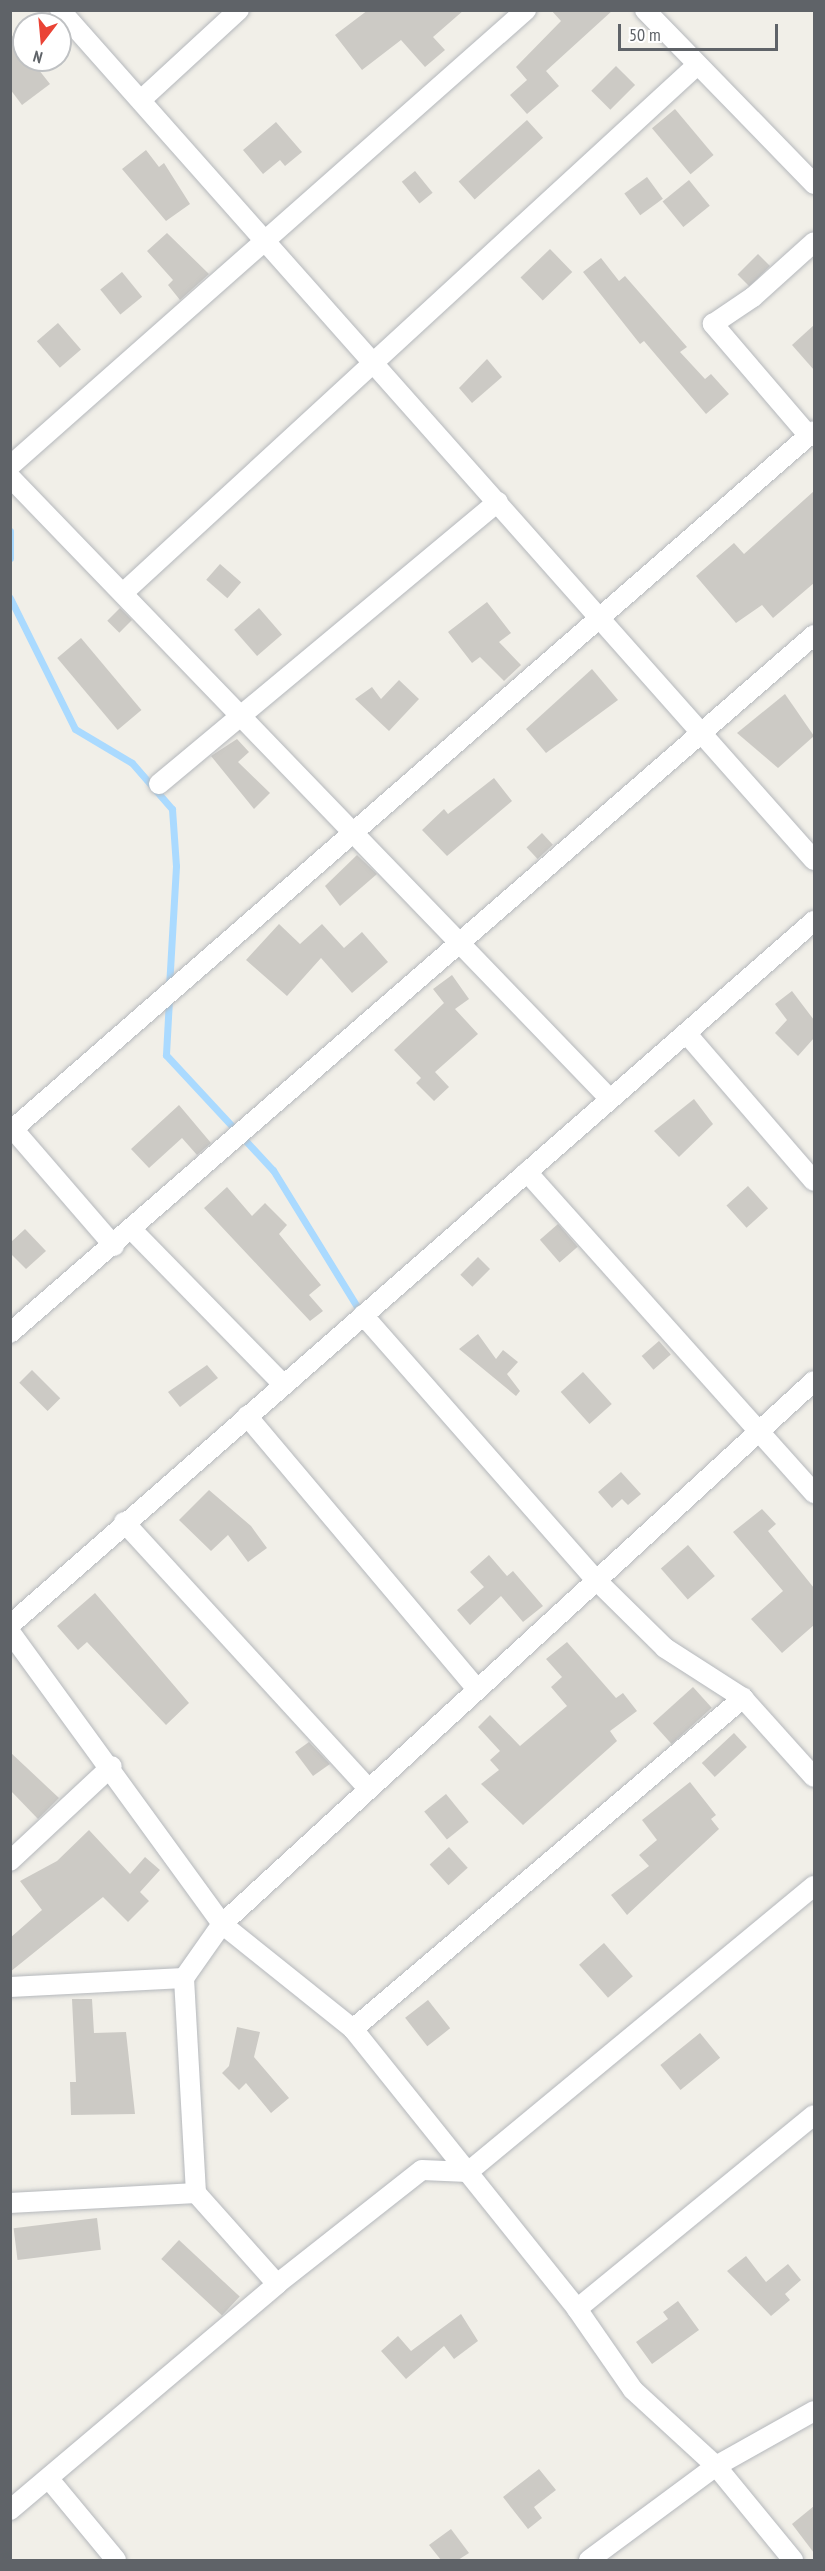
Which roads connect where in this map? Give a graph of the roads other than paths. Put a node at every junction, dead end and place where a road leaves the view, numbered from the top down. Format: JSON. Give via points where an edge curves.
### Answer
{"nodes":[{"id":1,"x":60,"y":10,"type":"edge"},
{"id":2,"x":239,"y":10,"type":"edge"},
{"id":3,"x":526,"y":10,"type":"edge"},
{"id":4,"x":645,"y":10,"type":"edge"},
{"id":5,"x":696,"y":66,"type":"junction"},
{"id":6,"x":141,"y":100,"type":"junction"},
{"id":7,"x":814,"y":184,"type":"edge"},
{"id":8,"x":267,"y":239,"type":"junction"},
{"id":9,"x":814,"y":242,"type":"edge"},
{"id":10,"x":375,"y":361,"type":"junction"},
{"id":11,"x":812,"y":433,"type":"edge"},
{"id":12,"x":10,"y":466,"type":"edge"},
{"id":13,"x":10,"y":477,"type":"edge"},
{"id":14,"x":498,"y":502,"type":"junction"},
{"id":15,"x":123,"y":593,"type":"junction"},
{"id":16,"x":598,"y":619,"type":"junction"},
{"id":17,"x":814,"y":635,"type":"edge"},
{"id":18,"x":241,"y":715,"type":"junction"},
{"id":19,"x":703,"y":732,"type":"junction"},
{"id":20,"x":159,"y":784,"type":"dead end"},
{"id":21,"x":353,"y":832,"type":"junction"},
{"id":22,"x":814,"y":860,"type":"edge"},
{"id":23,"x":814,"y":921,"type":"edge"},
{"id":24,"x":460,"y":942,"type":"junction"},
{"id":25,"x":687,"y":1034,"type":"junction"},
{"id":26,"x":610,"y":1099,"type":"junction"},
{"id":27,"x":527,"y":1172,"type":"junction"},
{"id":28,"x":814,"y":1181,"type":"edge"},
{"id":29,"x":132,"y":1230,"type":"junction"},
{"id":30,"x":114,"y":1246,"type":"junction"},
{"id":31,"x":363,"y":1315,"type":"junction"},
{"id":32,"x":10,"y":1333,"type":"edge"},
{"id":33,"x":814,"y":1381,"type":"edge"},
{"id":34,"x":283,"y":1384,"type":"junction"},
{"id":35,"x":247,"y":1416,"type":"junction"},
{"id":36,"x":757,"y":1432,"type":"junction"},
{"id":37,"x":814,"y":1493,"type":"edge"},
{"id":38,"x":124,"y":1522,"type":"junction"},
{"id":39,"x":594,"y":1578,"type":"junction"},
{"id":40,"x":10,"y":1625,"type":"edge"},
{"id":41,"x":10,"y":1632,"type":"edge"},
{"id":42,"x":476,"y":1688,"type":"junction"},
{"id":43,"x":742,"y":1698,"type":"junction"},
{"id":44,"x":112,"y":1766,"type":"junction"},
{"id":45,"x":814,"y":1777,"type":"edge"},
{"id":46,"x":369,"y":1789,"type":"junction"},
{"id":47,"x":10,"y":1861,"type":"edge"},
{"id":48,"x":814,"y":1886,"type":"edge"},
{"id":49,"x":222,"y":1924,"type":"junction"},
{"id":50,"x":184,"y":1978,"type":"junction"},
{"id":51,"x":10,"y":1987,"type":"edge"},
{"id":52,"x":353,"y":2029,"type":"junction"},
{"id":53,"x":814,"y":2115,"type":"edge"},
{"id":54,"x":468,"y":2172,"type":"junction"},
{"id":55,"x":196,"y":2193,"type":"junction"},
{"id":56,"x":10,"y":2203,"type":"edge"},
{"id":57,"x":277,"y":2284,"type":"junction"},
{"id":58,"x":577,"y":2309,"type":"junction"},
{"id":59,"x":814,"y":2411,"type":"edge"},
{"id":60,"x":716,"y":2466,"type":"junction"},
{"id":61,"x":49,"y":2479,"type":"junction"},
{"id":62,"x":10,"y":2510,"type":"edge"},
{"id":63,"x":116,"y":2560,"type":"edge"},
{"id":64,"x":589,"y":2560,"type":"edge"},
{"id":65,"x":793,"y":2560,"type":"edge"}],
"edges":[{"from":1,"to":6,"type":"street"},
{"from":2,"to":6,"type":"street"},
{"from":3,"to":8,"type":"street"},
{"from":4,"to":5,"type":"street"},
{"from":5,"to":7,"type":"street"},
{"from":5,"to":10,"type":"street"},
{"from":6,"to":8,"type":"street"},
{"from":8,"to":10,"type":"street"},
{"from":8,"to":12,"type":"street"},
{"from":9,"to":11,"type":"street","via":[[753,297],[713,324]]},
{"from":10,"to":14,"type":"street"},
{"from":10,"to":15,"type":"street"},
{"from":11,"to":16,"type":"street"},
{"from":13,"to":15,"type":"street"},
{"from":14,"to":16,"type":"street"},
{"from":14,"to":18,"type":"street"},
{"from":15,"to":18,"type":"street"},
{"from":16,"to":19,"type":"street"},
{"from":16,"to":21,"type":"street"},
{"from":17,"to":19,"type":"street"},
{"from":18,"to":20,"type":"street"},
{"from":18,"to":21,"type":"street"},
{"from":19,"to":22,"type":"street"},
{"from":19,"to":24,"type":"street"},
{"from":21,"to":24,"type":"street"},
{"from":21,"to":30,"type":"street","via":[[13,1129]]},
{"from":23,"to":25,"type":"street"},
{"from":24,"to":26,"type":"street"},
{"from":24,"to":29,"type":"street"},
{"from":25,"to":26,"type":"street"},
{"from":25,"to":28,"type":"street"},
{"from":26,"to":27,"type":"street"},
{"from":27,"to":31,"type":"street"},
{"from":27,"to":36,"type":"street"},
{"from":29,"to":30,"type":"street"},
{"from":29,"to":34,"type":"street"},
{"from":30,"to":32,"type":"street"},
{"from":31,"to":34,"type":"street"},
{"from":31,"to":39,"type":"street"},
{"from":33,"to":36,"type":"street"},
{"from":34,"to":35,"type":"street"},
{"from":35,"to":38,"type":"street"},
{"from":35,"to":42,"type":"street"},
{"from":36,"to":37,"type":"street"},
{"from":36,"to":39,"type":"street"},
{"from":38,"to":40,"type":"street"},
{"from":38,"to":46,"type":"street"},
{"from":39,"to":42,"type":"street"},
{"from":39,"to":43,"type":"street","via":[[665,1648]]},
{"from":41,"to":44,"type":"street"},
{"from":42,"to":46,"type":"street"},
{"from":43,"to":45,"type":"street"},
{"from":43,"to":52,"type":"street"},
{"from":44,"to":47,"type":"street"},
{"from":44,"to":49,"type":"street"},
{"from":46,"to":49,"type":"street"},
{"from":48,"to":54,"type":"street"},
{"from":49,"to":50,"type":"street"},
{"from":49,"to":52,"type":"street"},
{"from":50,"to":51,"type":"street"},
{"from":50,"to":55,"type":"street"},
{"from":52,"to":54,"type":"street"},
{"from":53,"to":58,"type":"street"},
{"from":54,"to":57,"type":"street","via":[[422,2170]]},
{"from":54,"to":58,"type":"street"},
{"from":55,"to":56,"type":"street"},
{"from":55,"to":57,"type":"street"},
{"from":57,"to":61,"type":"street"},
{"from":58,"to":60,"type":"street","via":[[633,2390]]},
{"from":59,"to":60,"type":"street"},
{"from":60,"to":64,"type":"street"},
{"from":60,"to":65,"type":"street"},
{"from":61,"to":62,"type":"street"},
{"from":61,"to":63,"type":"street"}]}
